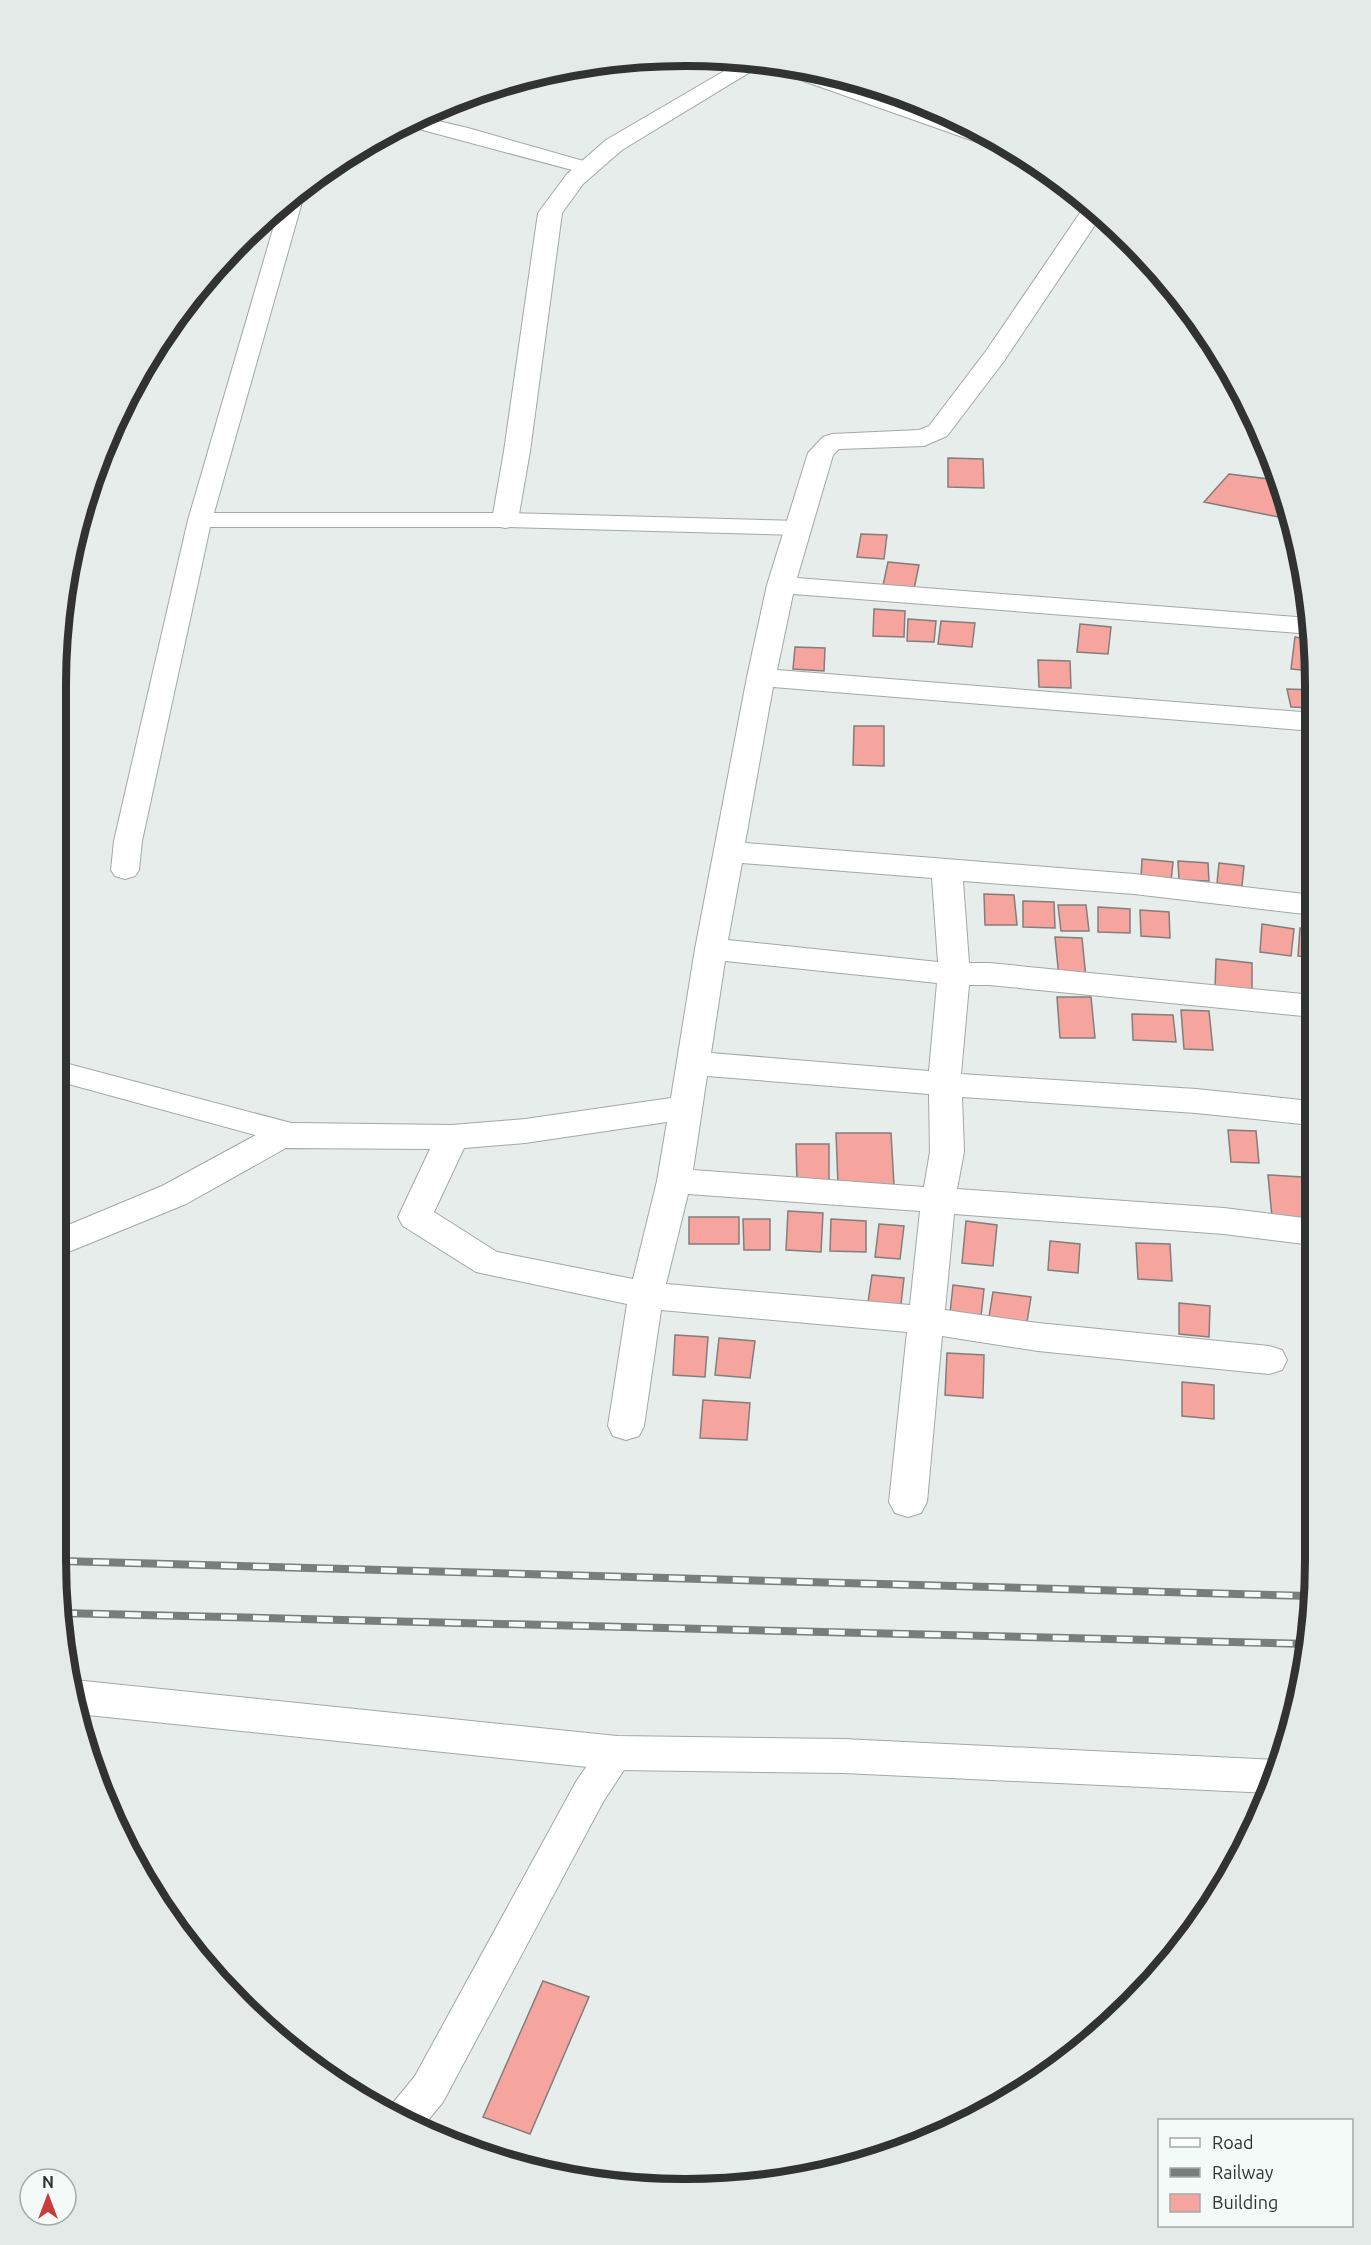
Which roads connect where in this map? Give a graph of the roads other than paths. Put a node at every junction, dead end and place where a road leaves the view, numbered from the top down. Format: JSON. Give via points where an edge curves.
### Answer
{"nodes":[{"id":1,"x":744,"y":69,"type":"edge"},
{"id":2,"x":837,"y":85,"type":"edge"},
{"id":3,"x":942,"y":122,"type":"edge"},
{"id":4,"x":425,"y":124,"type":"edge"},
{"id":5,"x":587,"y":168,"type":"junction"},
{"id":6,"x":289,"y":210,"type":"edge"},
{"id":7,"x":1089,"y":216,"type":"edge"},
{"id":8,"x":200,"y":520,"type":"junction"},
{"id":9,"x":505,"y":520,"type":"junction"},
{"id":10,"x":799,"y":528,"type":"junction"},
{"id":11,"x":781,"y":585,"type":"junction"},
{"id":12,"x":1302,"y":625,"type":"edge"},
{"id":13,"x":761,"y":676,"type":"junction"},
{"id":14,"x":1305,"y":721,"type":"edge"},
{"id":15,"x":729,"y":852,"type":"junction"},
{"id":16,"x":947,"y":869,"type":"junction"},
{"id":17,"x":125,"y":870,"type":"dead end"},
{"id":18,"x":1305,"y":904,"type":"edge"},
{"id":19,"x":711,"y":949,"type":"junction"},
{"id":20,"x":954,"y":974,"type":"junction"},
{"id":21,"x":1305,"y":1005,"type":"edge"},
{"id":22,"x":694,"y":1064,"type":"junction"},
{"id":23,"x":66,"y":1073,"type":"edge"},
{"id":24,"x":945,"y":1084,"type":"junction"},
{"id":25,"x":686,"y":1108,"type":"junction"},
{"id":26,"x":1305,"y":1112,"type":"edge"},
{"id":27,"x":295,"y":1135,"type":"junction"},
{"id":28,"x":452,"y":1137,"type":"junction"},
{"id":29,"x":674,"y":1181,"type":"junction"},
{"id":30,"x":938,"y":1202,"type":"junction"},
{"id":31,"x":1305,"y":1231,"type":"edge"},
{"id":32,"x":66,"y":1240,"type":"edge"},
{"id":33,"x":646,"y":1295,"type":"junction"},
{"id":34,"x":926,"y":1320,"type":"junction"},
{"id":35,"x":1269,"y":1360,"type":"dead end"},
{"id":36,"x":626,"y":1426,"type":"dead end"},
{"id":37,"x":908,"y":1502,"type":"dead end"},
{"id":38,"x":82,"y":1698,"type":"edge"},
{"id":39,"x":617,"y":1753,"type":"junction"},
{"id":40,"x":1266,"y":1776,"type":"edge"},
{"id":41,"x":409,"y":2113,"type":"edge"}],
"edges":[{"from":1,"to":5,"type":"street","via":[[614,145]]},
{"from":2,"to":3,"type":"street"},
{"from":4,"to":5,"type":"lane"},
{"from":5,"to":9,"type":"street","via":[[550,213]]},
{"from":6,"to":8,"type":"lane"},
{"from":7,"to":10,"type":"street","via":[[994,357],[938,431],[924,438],[832,442],[821,453]]},
{"from":8,"to":9,"type":"lane"},
{"from":8,"to":17,"type":"lane","via":[[128,841]]},
{"from":9,"to":10,"type":"lane"},
{"from":10,"to":11,"type":"street"},
{"from":11,"to":12,"type":"street"},
{"from":11,"to":13,"type":"street"},
{"from":13,"to":14,"type":"street"},
{"from":13,"to":15,"type":"street"},
{"from":15,"to":16,"type":"street"},
{"from":15,"to":19,"type":"street"},
{"from":16,"to":18,"type":"street","via":[[1134,884]]},
{"from":16,"to":20,"type":"street"},
{"from":19,"to":20,"type":"street"},
{"from":19,"to":22,"type":"street"},
{"from":20,"to":21,"type":"street","via":[[989,974]]},
{"from":20,"to":24,"type":"street"},
{"from":22,"to":24,"type":"street"},
{"from":22,"to":25,"type":"street"},
{"from":23,"to":27,"type":"lane"},
{"from":24,"to":26,"type":"street"},
{"from":24,"to":30,"type":"street","via":[[947,1152]]},
{"from":25,"to":28,"type":"street","via":[[525,1131]]},
{"from":25,"to":29,"type":"street"},
{"from":27,"to":28,"type":"street"},
{"from":27,"to":32,"type":"street","via":[[267,1142],[174,1195]]},
{"from":28,"to":33,"type":"street","via":[[415,1217],[488,1263]]},
{"from":29,"to":30,"type":"street"},
{"from":29,"to":33,"type":"street"},
{"from":30,"to":31,"type":"street","via":[[1224,1221]]},
{"from":30,"to":34,"type":"street"},
{"from":33,"to":34,"type":"street"},
{"from":33,"to":36,"type":"street"},
{"from":34,"to":35,"type":"street","via":[[1038,1337]]},
{"from":34,"to":37,"type":"street"},
{"from":38,"to":39,"type":"street"},
{"from":39,"to":40,"type":"street","via":[[843,1756]]},
{"from":39,"to":41,"type":"lane","via":[[590,1791],[429,2089]]}]}
